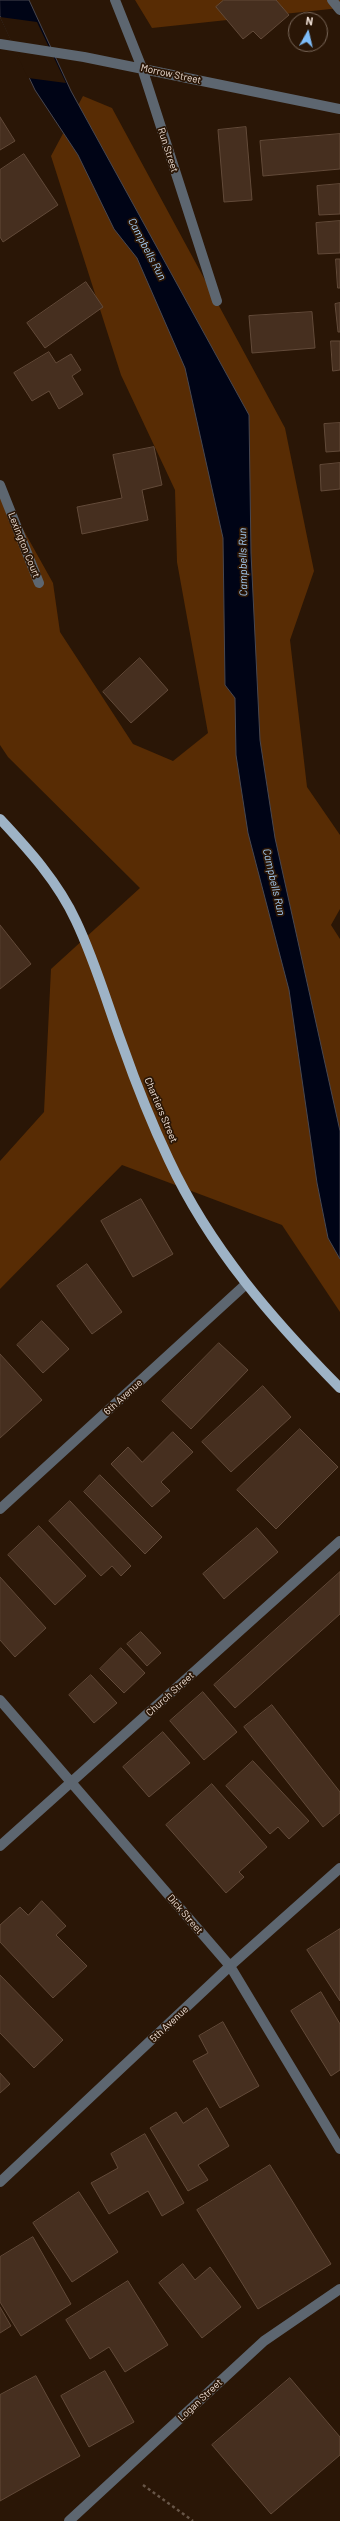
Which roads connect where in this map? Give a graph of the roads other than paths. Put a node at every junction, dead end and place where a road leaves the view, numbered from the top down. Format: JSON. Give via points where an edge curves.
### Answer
{"nodes":[{"id":1,"x":116,"y":0,"type":"edge"},
{"id":2,"x":332,"y":0,"type":"edge"},
{"id":3,"x":340,"y":10,"type":"edge"},
{"id":4,"x":0,"y":44,"type":"edge"},
{"id":5,"x":142,"y":68,"type":"junction"},
{"id":6,"x":340,"y":109,"type":"edge"},
{"id":7,"x":217,"y":301,"type":"dead end"},
{"id":8,"x":0,"y":485,"type":"edge"},
{"id":9,"x":39,"y":583,"type":"dead end"},
{"id":10,"x":0,"y":819,"type":"edge"},
{"id":11,"x":245,"y":1285,"type":"junction"},
{"id":12,"x":340,"y":1388,"type":"edge"},
{"id":13,"x":0,"y":1509,"type":"edge"},
{"id":14,"x":340,"y":1541,"type":"edge"},
{"id":15,"x":0,"y":1700,"type":"edge"},
{"id":16,"x":71,"y":1782,"type":"junction"},
{"id":17,"x":0,"y":1846,"type":"edge"},
{"id":18,"x":340,"y":1868,"type":"edge"},
{"id":19,"x":230,"y":1966,"type":"junction"},
{"id":20,"x":340,"y":2149,"type":"edge"},
{"id":21,"x":0,"y":2182,"type":"edge"},
{"id":22,"x":340,"y":2289,"type":"edge"},
{"id":23,"x":69,"y":2521,"type":"edge"}],
"edges":[{"from":1,"to":5,"type":"street","name":"Run Street"},
{"from":2,"to":3,"type":"street"},
{"from":4,"to":5,"type":"street","name":"Morrow Street"},
{"from":5,"to":6,"type":"street","name":"Morrow Street"},
{"from":5,"to":7,"type":"street","name":"Run Street"},
{"from":8,"to":9,"type":"street","name":"Lexington Court"},
{"from":10,"to":11,"type":"main road","name":"Chartiers Street","via":[[50,876],[76,920],[148,1113],[170,1162],[214,1239]]},
{"from":11,"to":12,"type":"main road","name":"Chartiers Street"},
{"from":11,"to":13,"type":"street","name":"6th Avenue"},
{"from":14,"to":16,"type":"street","name":"Church Street"},
{"from":15,"to":16,"type":"street","name":"Dick Street"},
{"from":16,"to":17,"type":"street","name":"Church Street"},
{"from":16,"to":19,"type":"street","name":"Dick Street"},
{"from":18,"to":19,"type":"street","name":"5th Avenue"},
{"from":19,"to":20,"type":"street","name":"Dick Street"},
{"from":19,"to":21,"type":"street","name":"5th Avenue"},
{"from":22,"to":23,"type":"street","name":"Logan Street","via":[[264,2341]]}]}
